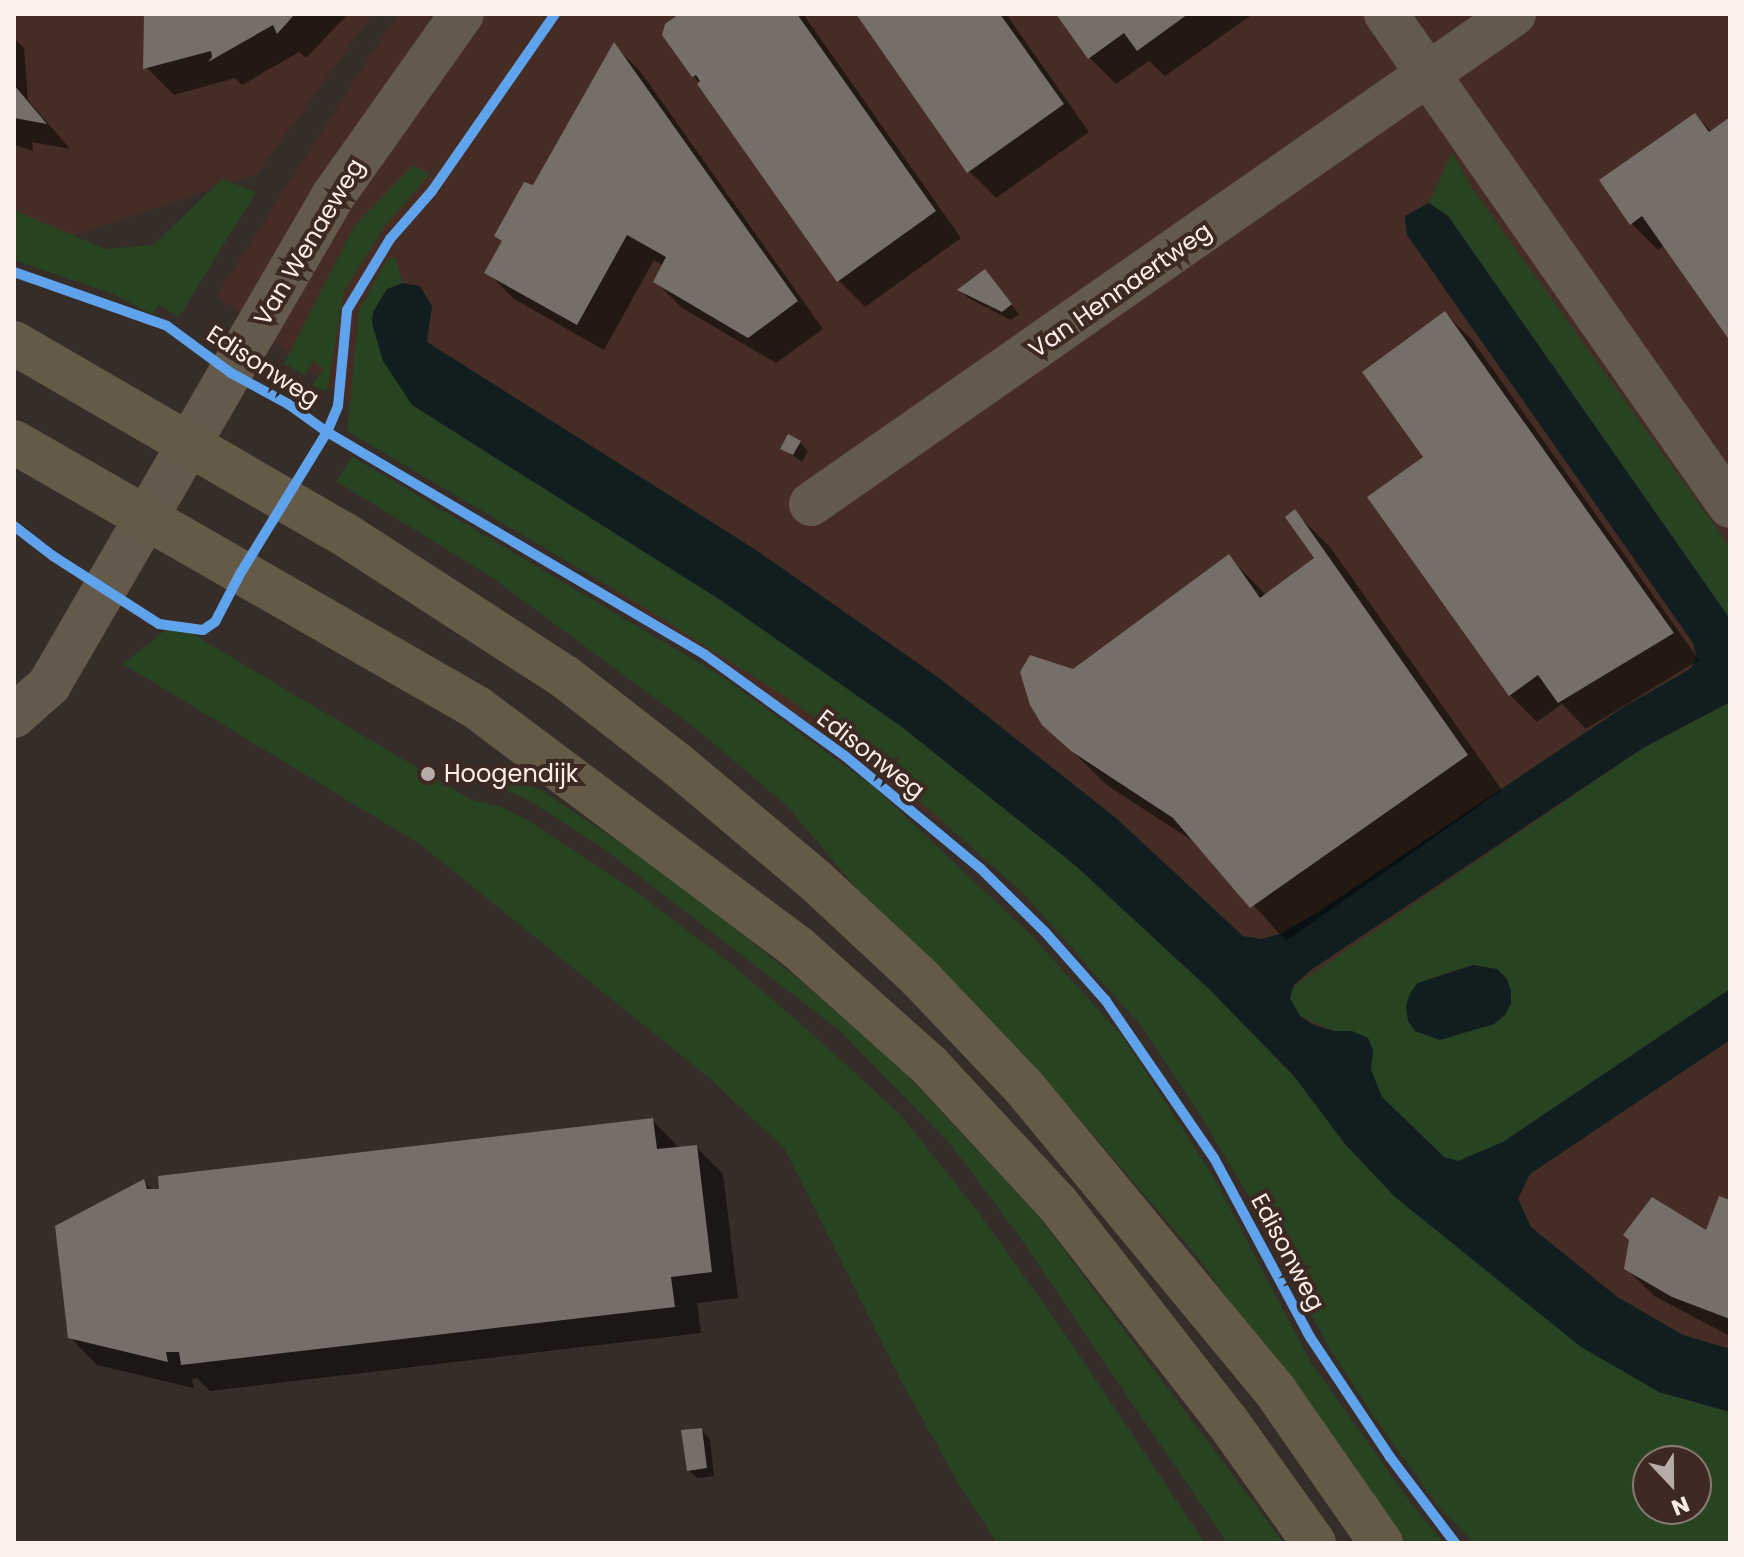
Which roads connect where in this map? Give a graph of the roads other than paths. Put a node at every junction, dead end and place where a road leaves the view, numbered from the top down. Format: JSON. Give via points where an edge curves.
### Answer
{"nodes":[{"id":1,"x":462,"y":14,"type":"edge"},
{"id":2,"x":1386,"y":14,"type":"edge"},
{"id":3,"x":1514,"y":14,"type":"edge"},
{"id":4,"x":1430,"y":76,"type":"junction"},
{"id":5,"x":14,"y":343,"type":"edge"},
{"id":6,"x":14,"y":442,"type":"edge"},
{"id":7,"x":191,"y":443,"type":"junction"},
{"id":8,"x":811,"y":504,"type":"dead end"},
{"id":9,"x":1730,"y":506,"type":"edge"},
{"id":10,"x":146,"y":520,"type":"junction"},
{"id":11,"x":14,"y":716,"type":"edge"},
{"id":12,"x":1314,"y":1543,"type":"edge"},
{"id":13,"x":1381,"y":1543,"type":"edge"}],
"edges":[{"from":1,"to":7,"type":"street","name":"Van Wenaeweg","via":[[333,196]]},
{"from":2,"to":4,"type":"street"},
{"from":3,"to":4,"type":"street","name":"Van Hennaertweg"},
{"from":4,"to":8,"type":"street","name":"Van Hennaertweg"},
{"from":4,"to":9,"type":"street"},
{"from":5,"to":7,"type":"main road"},
{"from":6,"to":10,"type":"main road"},
{"from":7,"to":10,"type":"street","name":"Van Wenaeweg"},
{"from":7,"to":13,"type":"main road","via":[[344,534],[565,677],[815,880],[920,978],[1023,1086],[1276,1392]]},
{"from":10,"to":11,"type":"street","name":"Van Wenaeweg","via":[[49,685]]},
{"from":10,"to":12,"type":"main road","via":[[476,707],[797,947],[929,1065],[1057,1203],[1227,1421]]}]}
